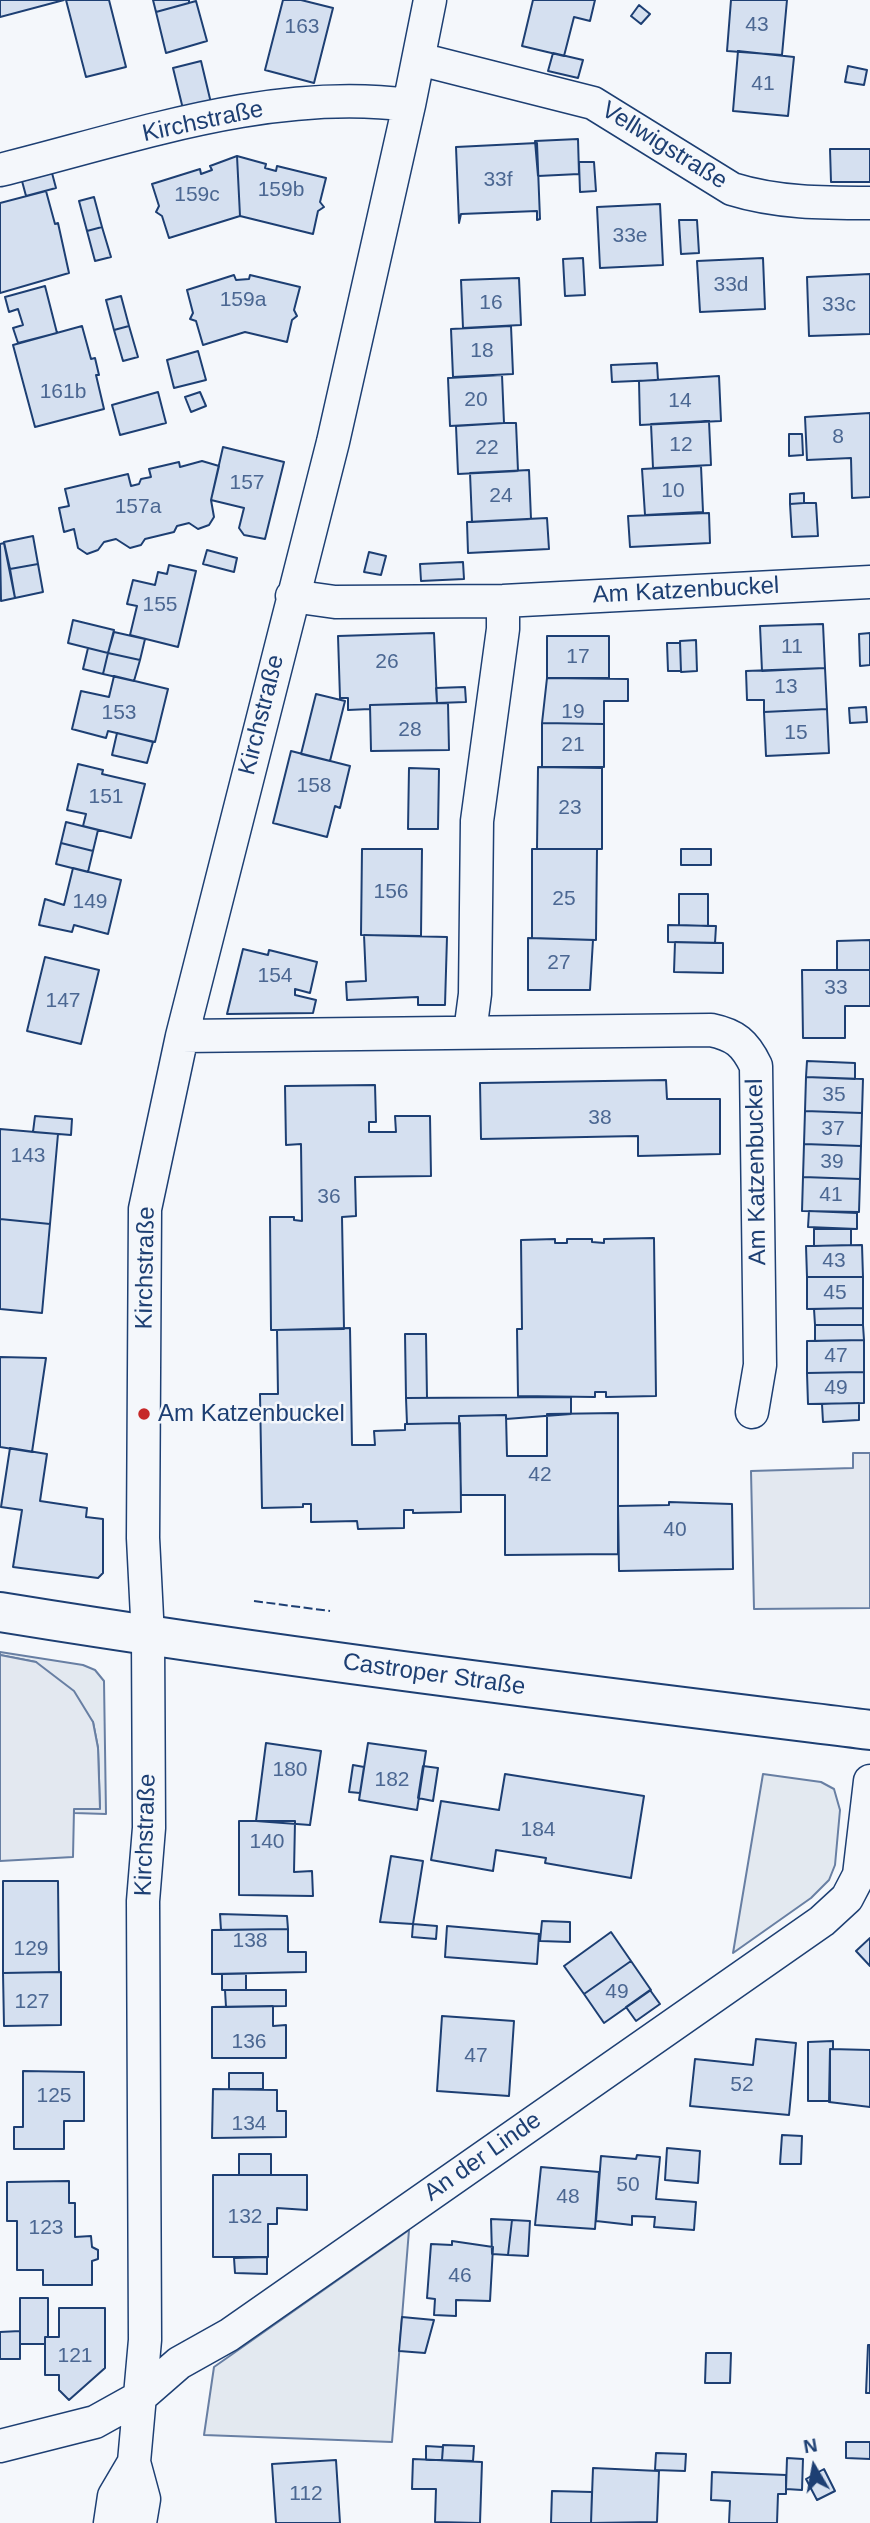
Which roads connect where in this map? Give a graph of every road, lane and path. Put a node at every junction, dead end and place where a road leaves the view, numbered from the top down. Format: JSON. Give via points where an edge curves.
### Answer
{"nodes":[{"id":1,"x":430,"y":0,"type":"edge"},
{"id":2,"x":419,"y":58,"type":"junction"},
{"id":3,"x":410,"y":105,"type":"junction"},
{"id":4,"x":0,"y":170,"type":"edge"},
{"id":5,"x":870,"y":203,"type":"edge"},
{"id":6,"x":870,"y":582,"type":"edge"},
{"id":7,"x":292,"y":596,"type":"junction"},
{"id":8,"x":502,"y":601,"type":"junction"},
{"id":9,"x":470,"y":1032,"type":"junction"},
{"id":10,"x":182,"y":1035,"type":"junction"},
{"id":11,"x":752,"y":1412,"type":"dead end"},
{"id":12,"x":0,"y":1612,"type":"edge"},
{"id":13,"x":148,"y":1637,"type":"junction"},
{"id":14,"x":870,"y":1730,"type":"edge"},
{"id":15,"x":870,"y":1781,"type":"edge"},
{"id":16,"x":141,"y":2397,"type":"junction"},
{"id":17,"x":0,"y":2446,"type":"edge"},
{"id":18,"x":134,"y":2462,"type":"junction"},
{"id":19,"x":110,"y":2523,"type":"edge"},
{"id":20,"x":140,"y":2523,"type":"edge"}],
"edges":[{"from":1,"to":2,"type":"street","name":"Kirchstraße"},
{"from":2,"to":3,"type":"street","name":"Kirchstraße"},
{"from":2,"to":5,"type":"street","name":"Vellwigstraße","via":[[593,103],[732,189],[804,203]]},
{"from":3,"to":4,"type":"street","name":"Kirchstraße","via":[[366,100],[241,109]]},
{"from":3,"to":7,"type":"street","name":"Kirchstraße","via":[[333,442]]},
{"from":6,"to":8,"type":"street","name":"Am Katzenbuckel"},
{"from":7,"to":8,"type":"street","name":"Am Katzenbuckel","via":[[335,602]]},
{"from":7,"to":10,"type":"street","name":"Kirchstraße"},
{"from":8,"to":9,"type":"street","via":[[503,629],[477,821],[475,993]]},
{"from":9,"to":10,"type":"street","name":"Am Katzenbuckel"},
{"from":9,"to":11,"type":"street","name":"Am Katzenbuckel","via":[[711,1030],[731,1034],[747,1047],[756,1066],[760,1365]]},
{"from":10,"to":13,"type":"street","name":"Kirchstraße","via":[[150,1178],[144,1229],[143,1538]]},
{"from":12,"to":13,"type":"main road","name":"Castroper Straße"},
{"from":13,"to":14,"type":"main road","name":"Castroper Straße"},
{"from":13,"to":16,"type":"street","name":"Kirchstraße"},
{"from":15,"to":16,"type":"street","name":"An der Linde","via":[[859,1875],[848,1898],[822,1921],[229,2335],[179,2363]]},
{"from":16,"to":17,"type":"street","name":"An der Linde","via":[[95,2422]]},
{"from":16,"to":18,"type":"street","name":"Kirchstraße"},
{"from":18,"to":19,"type":"street","name":"Kirchstraße","via":[[114,2496]]},
{"from":18,"to":20,"type":"street","name":"Kirchstraße","via":[[144,2499]]}]}
